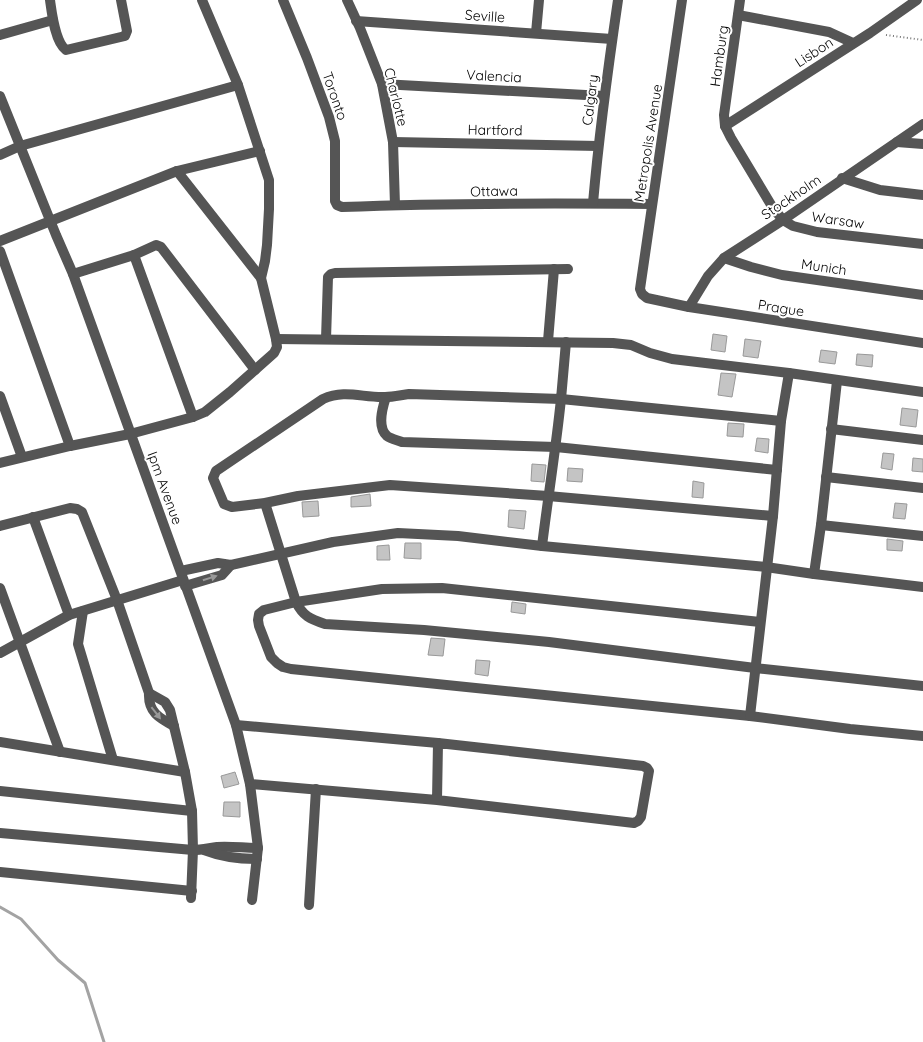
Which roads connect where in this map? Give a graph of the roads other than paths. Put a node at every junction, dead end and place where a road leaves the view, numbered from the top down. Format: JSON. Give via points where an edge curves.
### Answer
{"nodes":[{"id":1,"x":50,"y":0,"type":"edge"},
{"id":2,"x":202,"y":0,"type":"edge"},
{"id":3,"x":283,"y":0,"type":"edge"},
{"id":4,"x":346,"y":0,"type":"edge"},
{"id":5,"x":539,"y":0,"type":"edge"},
{"id":6,"x":618,"y":0,"type":"edge"},
{"id":7,"x":682,"y":0,"type":"edge"},
{"id":8,"x":740,"y":0,"type":"edge"},
{"id":9,"x":124,"y":1,"type":"edge"},
{"id":10,"x":910,"y":2,"type":"edge"},
{"id":11,"x":738,"y":15,"type":"junction"},
{"id":12,"x":53,"y":20,"type":"junction"},
{"id":13,"x":356,"y":21,"type":"junction"},
{"id":14,"x":536,"y":33,"type":"junction"},
{"id":15,"x":0,"y":35,"type":"edge"},
{"id":16,"x":612,"y":39,"type":"junction"},
{"id":17,"x":853,"y":43,"type":"junction"},
{"id":18,"x":382,"y":84,"type":"junction"},
{"id":19,"x":238,"y":85,"type":"junction"},
{"id":20,"x":0,"y":96,"type":"edge"},
{"id":21,"x":604,"y":96,"type":"junction"},
{"id":22,"x":923,"y":124,"type":"edge"},
{"id":23,"x":726,"y":126,"type":"junction"},
{"id":24,"x":392,"y":142,"type":"junction"},
{"id":25,"x":897,"y":142,"type":"junction"},
{"id":26,"x":923,"y":144,"type":"edge"},
{"id":27,"x":20,"y":146,"type":"junction"},
{"id":28,"x":598,"y":146,"type":"junction"},
{"id":29,"x":260,"y":151,"type":"junction"},
{"id":30,"x":0,"y":155,"type":"edge"},
{"id":31,"x":177,"y":171,"type":"junction"},
{"id":32,"x":842,"y":178,"type":"junction"},
{"id":33,"x":923,"y":195,"type":"edge"},
{"id":34,"x":593,"y":204,"type":"junction"},
{"id":35,"x":652,"y":204,"type":"junction"},
{"id":36,"x":337,"y":205,"type":"joint"},
{"id":37,"x":395,"y":205,"type":"junction"},
{"id":38,"x":50,"y":220,"type":"junction"},
{"id":39,"x":783,"y":220,"type":"junction"},
{"id":40,"x":0,"y":241,"type":"edge"},
{"id":41,"x":923,"y":244,"type":"edge"},
{"id":42,"x":0,"y":251,"type":"edge"},
{"id":43,"x":134,"y":255,"type":"junction"},
{"id":44,"x":724,"y":258,"type":"junction"},
{"id":45,"x":568,"y":268,"type":"dead end"},
{"id":46,"x":554,"y":269,"type":"junction"},
{"id":47,"x":73,"y":274,"type":"junction"},
{"id":48,"x":261,"y":278,"type":"junction"},
{"id":49,"x":640,"y":289,"type":"joint"},
{"id":50,"x":923,"y":295,"type":"edge"},
{"id":51,"x":690,"y":307,"type":"junction"},
{"id":52,"x":276,"y":339,"type":"junction"},
{"id":53,"x":326,"y":339,"type":"junction"},
{"id":54,"x":548,"y":342,"type":"junction"},
{"id":55,"x":566,"y":342,"type":"junction"},
{"id":56,"x":923,"y":343,"type":"edge"},
{"id":57,"x":255,"y":370,"type":"junction"},
{"id":58,"x":789,"y":373,"type":"junction"},
{"id":59,"x":837,"y":380,"type":"junction"},
{"id":60,"x":923,"y":392,"type":"edge"},
{"id":61,"x":0,"y":396,"type":"edge"},
{"id":62,"x":386,"y":397,"type":"junction"},
{"id":63,"x":561,"y":399,"type":"junction"},
{"id":64,"x":193,"y":417,"type":"junction"},
{"id":65,"x":781,"y":421,"type":"junction"},
{"id":66,"x":831,"y":429,"type":"junction"},
{"id":67,"x":130,"y":434,"type":"junction"},
{"id":68,"x":923,"y":440,"type":"edge"},
{"id":69,"x":70,"y":446,"type":"junction"},
{"id":70,"x":556,"y":447,"type":"junction"},
{"id":71,"x":22,"y":457,"type":"junction"},
{"id":72,"x":0,"y":463,"type":"edge"},
{"id":73,"x":777,"y":470,"type":"junction"},
{"id":74,"x":826,"y":477,"type":"junction"},
{"id":75,"x":923,"y":488,"type":"edge"},
{"id":76,"x":548,"y":496,"type":"junction"},
{"id":77,"x":265,"y":503,"type":"junction"},
{"id":78,"x":773,"y":516,"type":"junction"},
{"id":79,"x":33,"y":517,"type":"junction"},
{"id":80,"x":821,"y":525,"type":"junction"},
{"id":81,"x":0,"y":526,"type":"edge"},
{"id":82,"x":923,"y":536,"type":"edge"},
{"id":83,"x":542,"y":546,"type":"junction"},
{"id":84,"x":281,"y":554,"type":"junction"},
{"id":85,"x":231,"y":565,"type":"junction"},
{"id":86,"x":766,"y":567,"type":"junction"},
{"id":87,"x":814,"y":574,"type":"junction"},
{"id":88,"x":183,"y":579,"type":"junction"},
{"id":89,"x":923,"y":587,"type":"edge"},
{"id":90,"x":0,"y":588,"type":"edge"},
{"id":91,"x":117,"y":600,"type":"junction"},
{"id":92,"x":296,"y":602,"type":"junction"},
{"id":93,"x":83,"y":611,"type":"junction"},
{"id":94,"x":69,"y":615,"type":"junction"},
{"id":95,"x":760,"y":622,"type":"junction"},
{"id":96,"x":20,"y":643,"type":"junction"},
{"id":97,"x":0,"y":653,"type":"edge"},
{"id":98,"x":755,"y":668,"type":"junction"},
{"id":99,"x":923,"y":686,"type":"edge"},
{"id":100,"x":149,"y":693,"type":"junction"},
{"id":101,"x":750,"y":716,"type":"junction"},
{"id":102,"x":236,"y":725,"type":"junction"},
{"id":103,"x":174,"y":726,"type":"junction"},
{"id":104,"x":923,"y":736,"type":"edge"},
{"id":105,"x":1,"y":740,"type":"edge"},
{"id":106,"x":438,"y":743,"type":"junction"},
{"id":107,"x":60,"y":752,"type":"junction"},
{"id":108,"x":113,"y":760,"type":"junction"},
{"id":109,"x":185,"y":772,"type":"junction"},
{"id":110,"x":250,"y":784,"type":"junction"},
{"id":111,"x":316,"y":789,"type":"junction"},
{"id":112,"x":0,"y":791,"type":"edge"},
{"id":113,"x":437,"y":800,"type":"junction"},
{"id":114,"x":192,"y":811,"type":"junction"},
{"id":115,"x":0,"y":833,"type":"edge"},
{"id":116,"x":198,"y":850,"type":"junction"},
{"id":117,"x":257,"y":854,"type":"junction"},
{"id":118,"x":0,"y":872,"type":"edge"},
{"id":119,"x":252,"y":900,"type":"dead end"},
{"id":120,"x":309,"y":905,"type":"dead end"}],
"edges":[{"from":1,"to":12,"type":"street"},
{"from":2,"to":19,"type":"street"},
{"from":3,"to":36,"type":"street","name":"Toronto","via":[[329,117],[335,141]]},
{"from":4,"to":13,"type":"street","name":"Charlotte"},
{"from":5,"to":14,"type":"street"},
{"from":6,"to":16,"type":"street","name":"Calgary"},
{"from":7,"to":35,"type":"street","name":"Metropolis Avenue"},
{"from":8,"to":11,"type":"street","name":"Hamburg"},
{"from":9,"to":12,"type":"street","via":[[125,36],[66,50],[61,47]]},
{"from":10,"to":17,"type":"street","name":"Lisbon"},
{"from":11,"to":17,"type":"street","via":[[829,32]]},
{"from":11,"to":23,"type":"street","name":"Hamburg","via":[[724,115]]},
{"from":12,"to":15,"type":"street"},
{"from":13,"to":14,"type":"street","name":"Seville"},
{"from":13,"to":18,"type":"street","name":"Charlotte"},
{"from":14,"to":16,"type":"street","name":"Seville"},
{"from":16,"to":21,"type":"street","name":"Calgary"},
{"from":17,"to":23,"type":"street","name":"Lisbon"},
{"from":18,"to":21,"type":"street","name":"Valencia"},
{"from":18,"to":24,"type":"street","name":"Charlotte"},
{"from":19,"to":27,"type":"street"},
{"from":19,"to":29,"type":"street"},
{"from":20,"to":27,"type":"street","name":"Ipm Avenue"},
{"from":21,"to":28,"type":"street","name":"Calgary"},
{"from":22,"to":25,"type":"street","name":"Stockholm"},
{"from":23,"to":39,"type":"street"},
{"from":24,"to":28,"type":"street","name":"Hartford"},
{"from":24,"to":37,"type":"street","name":"Charlotte"},
{"from":25,"to":26,"type":"street"},
{"from":25,"to":32,"type":"street","name":"Stockholm"},
{"from":27,"to":30,"type":"street"},
{"from":27,"to":38,"type":"street","name":"Ipm Avenue"},
{"from":28,"to":34,"type":"street","name":"Calgary"},
{"from":29,"to":31,"type":"street"},
{"from":29,"to":48,"type":"street","via":[[269,180],[268,245]]},
{"from":31,"to":38,"type":"street"},
{"from":31,"to":48,"type":"street"},
{"from":32,"to":33,"type":"street","via":[[880,190]]},
{"from":32,"to":39,"type":"street","name":"Stockholm"},
{"from":34,"to":35,"type":"street","name":"Ottawa"},
{"from":34,"to":37,"type":"street","name":"Ottawa"},
{"from":35,"to":49,"type":"street","name":"Metropolis Avenue"},
{"from":36,"to":37,"type":"street","name":"Ottawa","via":[[342,208]]},
{"from":38,"to":40,"type":"street"},
{"from":38,"to":47,"type":"street","name":"Ipm Avenue"},
{"from":39,"to":41,"type":"street","name":"Warsaw","via":[[817,232]]},
{"from":39,"to":44,"type":"street","name":"Stockholm"},
{"from":42,"to":69,"type":"street"},
{"from":43,"to":47,"type":"street"},
{"from":43,"to":57,"type":"street","via":[[161,247]]},
{"from":43,"to":64,"type":"street"},
{"from":44,"to":50,"type":"street","name":"Munich","via":[[782,275]]},
{"from":44,"to":51,"type":"street","name":"Stockholm","via":[[708,276]]},
{"from":45,"to":46,"type":"street"},
{"from":46,"to":53,"type":"street","via":[[331,274],[328,277]]},
{"from":46,"to":54,"type":"street"},
{"from":47,"to":67,"type":"street","name":"Ipm Avenue"},
{"from":48,"to":52,"type":"street"},
{"from":49,"to":51,"type":"street","name":"Prague","via":[[647,298]]},
{"from":51,"to":56,"type":"street","name":"Prague"},
{"from":52,"to":53,"type":"street"},
{"from":52,"to":57,"type":"street","via":[[274,353]]},
{"from":53,"to":54,"type":"street"},
{"from":54,"to":55,"type":"street"},
{"from":55,"to":58,"type":"street","via":[[631,345],[672,359]]},
{"from":55,"to":63,"type":"street"},
{"from":57,"to":64,"type":"street","via":[[205,412]]},
{"from":58,"to":59,"type":"street"},
{"from":58,"to":65,"type":"street"},
{"from":59,"to":60,"type":"street"},
{"from":59,"to":66,"type":"street"},
{"from":61,"to":71,"type":"street"},
{"from":62,"to":63,"type":"street","via":[[409,394]]},
{"from":62,"to":70,"type":"street","via":[[381,411],[382,430],[388,437],[402,442]]},
{"from":62,"to":77,"type":"street","via":[[332,394],[216,471],[213,478],[224,504],[232,507]]},
{"from":63,"to":65,"type":"street"},
{"from":63,"to":70,"type":"street"},
{"from":64,"to":67,"type":"street"},
{"from":65,"to":73,"type":"street"},
{"from":66,"to":68,"type":"street"},
{"from":66,"to":74,"type":"street"},
{"from":67,"to":69,"type":"street"},
{"from":67,"to":88,"type":"street","name":"Ipm Avenue"},
{"from":69,"to":71,"type":"street"},
{"from":70,"to":73,"type":"street"},
{"from":70,"to":76,"type":"street"},
{"from":71,"to":72,"type":"street"},
{"from":73,"to":78,"type":"street"},
{"from":74,"to":75,"type":"street"},
{"from":74,"to":80,"type":"street"},
{"from":76,"to":77,"type":"street","via":[[390,485]]},
{"from":76,"to":78,"type":"street"},
{"from":76,"to":83,"type":"street"},
{"from":77,"to":84,"type":"street"},
{"from":78,"to":86,"type":"street"},
{"from":79,"to":81,"type":"street"},
{"from":79,"to":91,"type":"street","via":[[70,508],[82,512]]},
{"from":79,"to":94,"type":"street"},
{"from":80,"to":82,"type":"street"},
{"from":80,"to":87,"type":"street"},
{"from":83,"to":84,"type":"street","via":[[398,533]]},
{"from":83,"to":86,"type":"street"},
{"from":84,"to":85,"type":"street"},
{"from":84,"to":92,"type":"street"},
{"from":85,"to":88,"type":"street","via":[[218,563]]},
{"from":88,"to":85,"type":"street","one_way":true,"via":[[222,574]]},
{"from":86,"to":87,"type":"street"},
{"from":86,"to":95,"type":"street"},
{"from":87,"to":89,"type":"street"},
{"from":88,"to":91,"type":"street"},
{"from":88,"to":102,"type":"street","name":"Ipm Avenue"},
{"from":90,"to":96,"type":"street"},
{"from":91,"to":93,"type":"street"},
{"from":91,"to":100,"type":"street"},
{"from":92,"to":95,"type":"street","via":[[382,589],[442,588]]},
{"from":92,"to":98,"type":"street","via":[[306,616],[325,624],[549,642]]},
{"from":92,"to":101,"type":"street","via":[[264,610],[258,620],[271,657],[291,669]]},
{"from":93,"to":94,"type":"street"},
{"from":93,"to":108,"type":"street","via":[[78,644]]},
{"from":94,"to":96,"type":"street"},
{"from":95,"to":98,"type":"street"},
{"from":96,"to":97,"type":"street"},
{"from":96,"to":107,"type":"street"},
{"from":98,"to":99,"type":"street"},
{"from":98,"to":101,"type":"street"},
{"from":100,"to":103,"type":"street","one_way":true,"via":[[153,710]]},
{"from":100,"to":103,"type":"street","via":[[166,702]]},
{"from":101,"to":104,"type":"street"},
{"from":102,"to":106,"type":"street"},
{"from":102,"to":110,"type":"street","name":"Ipm Avenue"},
{"from":103,"to":109,"type":"street"},
{"from":105,"to":107,"type":"street"},
{"from":106,"to":113,"type":"street"},
{"from":106,"to":113,"type":"street","via":[[643,766],[649,772],[641,817],[634,823]]},
{"from":107,"to":108,"type":"street"},
{"from":108,"to":109,"type":"street"},
{"from":109,"to":114,"type":"street"},
{"from":110,"to":111,"type":"street"},
{"from":110,"to":117,"type":"street","name":"Ipm Avenue"},
{"from":111,"to":113,"type":"street"},
{"from":111,"to":120,"type":"street"},
{"from":112,"to":114,"type":"street"},
{"from":114,"to":116,"type":"street"},
{"from":115,"to":116,"type":"street"},
{"from":116,"to":117,"type":"street","via":[[238,847]]},
{"from":116,"to":118,"type":"street","via":[[191,895]]},
{"from":117,"to":119,"type":"street","name":"Ipm Avenue"}]}
